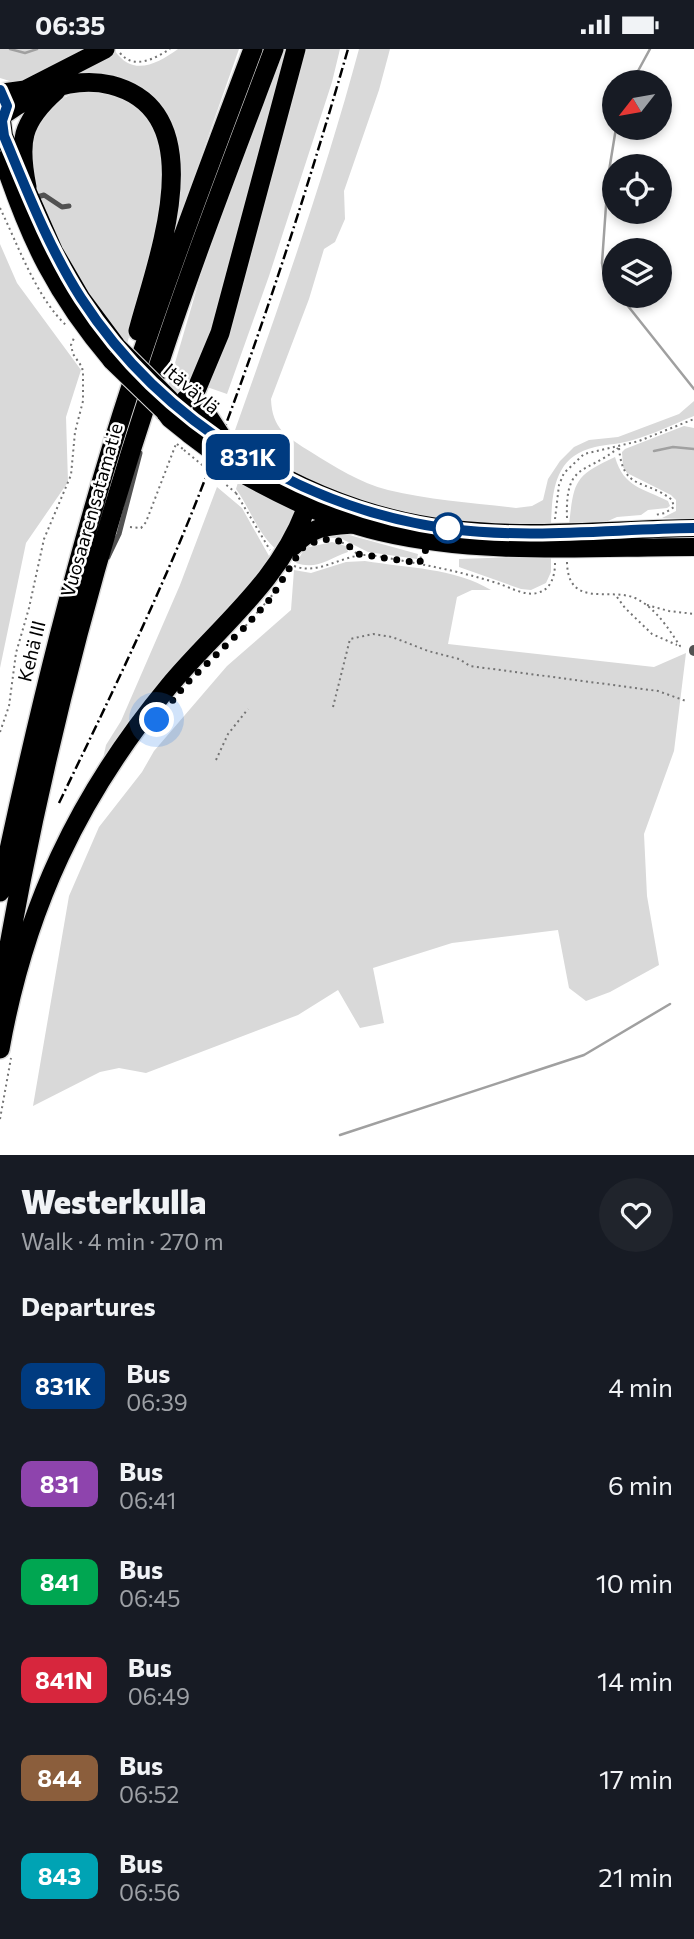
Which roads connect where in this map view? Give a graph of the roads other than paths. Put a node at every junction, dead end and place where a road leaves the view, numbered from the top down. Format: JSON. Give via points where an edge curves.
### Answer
{"nodes":[{"id":1,"x":105,"y":49,"type":"edge"},
{"id":2,"x":246,"y":49,"type":"edge"},
{"id":3,"x":253,"y":49,"type":"edge"},
{"id":4,"x":274,"y":49,"type":"edge"},
{"id":5,"x":296,"y":49,"type":"edge"},
{"id":6,"x":245,"y":69,"type":"junction"},
{"id":7,"x":60,"y":88,"type":"junction"},
{"id":8,"x":1,"y":91,"type":"edge"},
{"id":9,"x":3,"y":119,"type":"edge"},
{"id":10,"x":0,"y":153,"type":"edge"},
{"id":11,"x":29,"y":193,"type":"junction"},
{"id":12,"x":69,"y":206,"type":"dead end"},
{"id":13,"x":114,"y":354,"type":"junction"},
{"id":14,"x":141,"y":388,"type":"junction"},
{"id":15,"x":171,"y":405,"type":"junction"},
{"id":16,"x":191,"y":424,"type":"junction"},
{"id":17,"x":225,"y":442,"type":"joint"},
{"id":18,"x":246,"y":466,"type":"junction"},
{"id":19,"x":298,"y":485,"type":"junction"},
{"id":20,"x":307,"y":506,"type":"junction"},
{"id":21,"x":353,"y":524,"type":"junction"},
{"id":22,"x":694,"y":527,"type":"edge"},
{"id":23,"x":694,"y":547,"type":"edge"},
{"id":24,"x":285,"y":559,"type":"junction"},
{"id":25,"x":0,"y":892,"type":"edge"},
{"id":26,"x":0,"y":997,"type":"edge"},
{"id":27,"x":6,"y":1053,"type":"edge"}],
"edges":[{"from":1,"to":8,"type":"highway","via":[[24,90]]},
{"from":2,"to":6,"type":"lane"},
{"from":3,"to":6,"type":"highway","name":"Vuosaaren satamatie"},
{"from":4,"to":14,"type":"highway","name":"Vuosaaren satamatie"},
{"from":5,"to":16,"type":"highway"},
{"from":6,"to":14,"type":"highway","name":"Vuosaaren satamatie","via":[[177,252]]},
{"from":7,"to":9,"type":"highway","via":[[28,98]]},
{"from":7,"to":11,"type":"highway","via":[[37,110],[24,134],[22,160]]},
{"from":7,"to":14,"type":"highway","via":[[95,82],[132,93],[156,115],[170,146],[169,202],[135,342]]},
{"from":8,"to":9,"type":"main road","name":"Itäväylä","via":[[7,106]]},
{"from":9,"to":11,"type":"main road","name":"Itäväylä","via":[[4,136]]},
{"from":10,"to":13,"type":"main road","name":"Itäväylä","via":[[18,204],[64,300]]},
{"from":11,"to":12,"type":"lane"},
{"from":11,"to":13,"type":"main road","name":"Itäväylä","via":[[67,274]]},
{"from":13,"to":15,"type":"main road","name":"Itäväylä","bridge":true},
{"from":14,"to":25,"type":"highway","name":"Kehä III","via":[[60,629]]},
{"from":14,"to":26,"type":"highway","name":"Vuosaaren satamatie","via":[[33,826]]},
{"from":15,"to":16,"type":"highway"},
{"from":15,"to":16,"type":"main road","name":"Itäväylä","via":[[170,419]]},
{"from":16,"to":17,"type":"highway","bridge":true},
{"from":16,"to":18,"type":"main road","name":"Itäväylä","bridge":true},
{"from":17,"to":18,"type":"main road","name":"Itäväylä"},
{"from":18,"to":19,"type":"main road","name":"Itäväylä"},
{"from":18,"to":20,"type":"main road","name":"Itäväylä"},
{"from":19,"to":20,"type":"highway"},
{"from":19,"to":22,"type":"main road","name":"Itäväylä","via":[[381,515],[453,529],[498,533]]},
{"from":20,"to":21,"type":"main road","name":"Itäväylä"},
{"from":20,"to":24,"type":"highway"},
{"from":21,"to":23,"type":"main road","name":"Itäväylä","via":[[411,538],[496,547]]},
{"from":21,"to":24,"type":"highway","via":[[316,528],[304,535]]},
{"from":24,"to":27,"type":"highway","via":[[171,683],[85,803],[57,859],[22,955]]}]}
